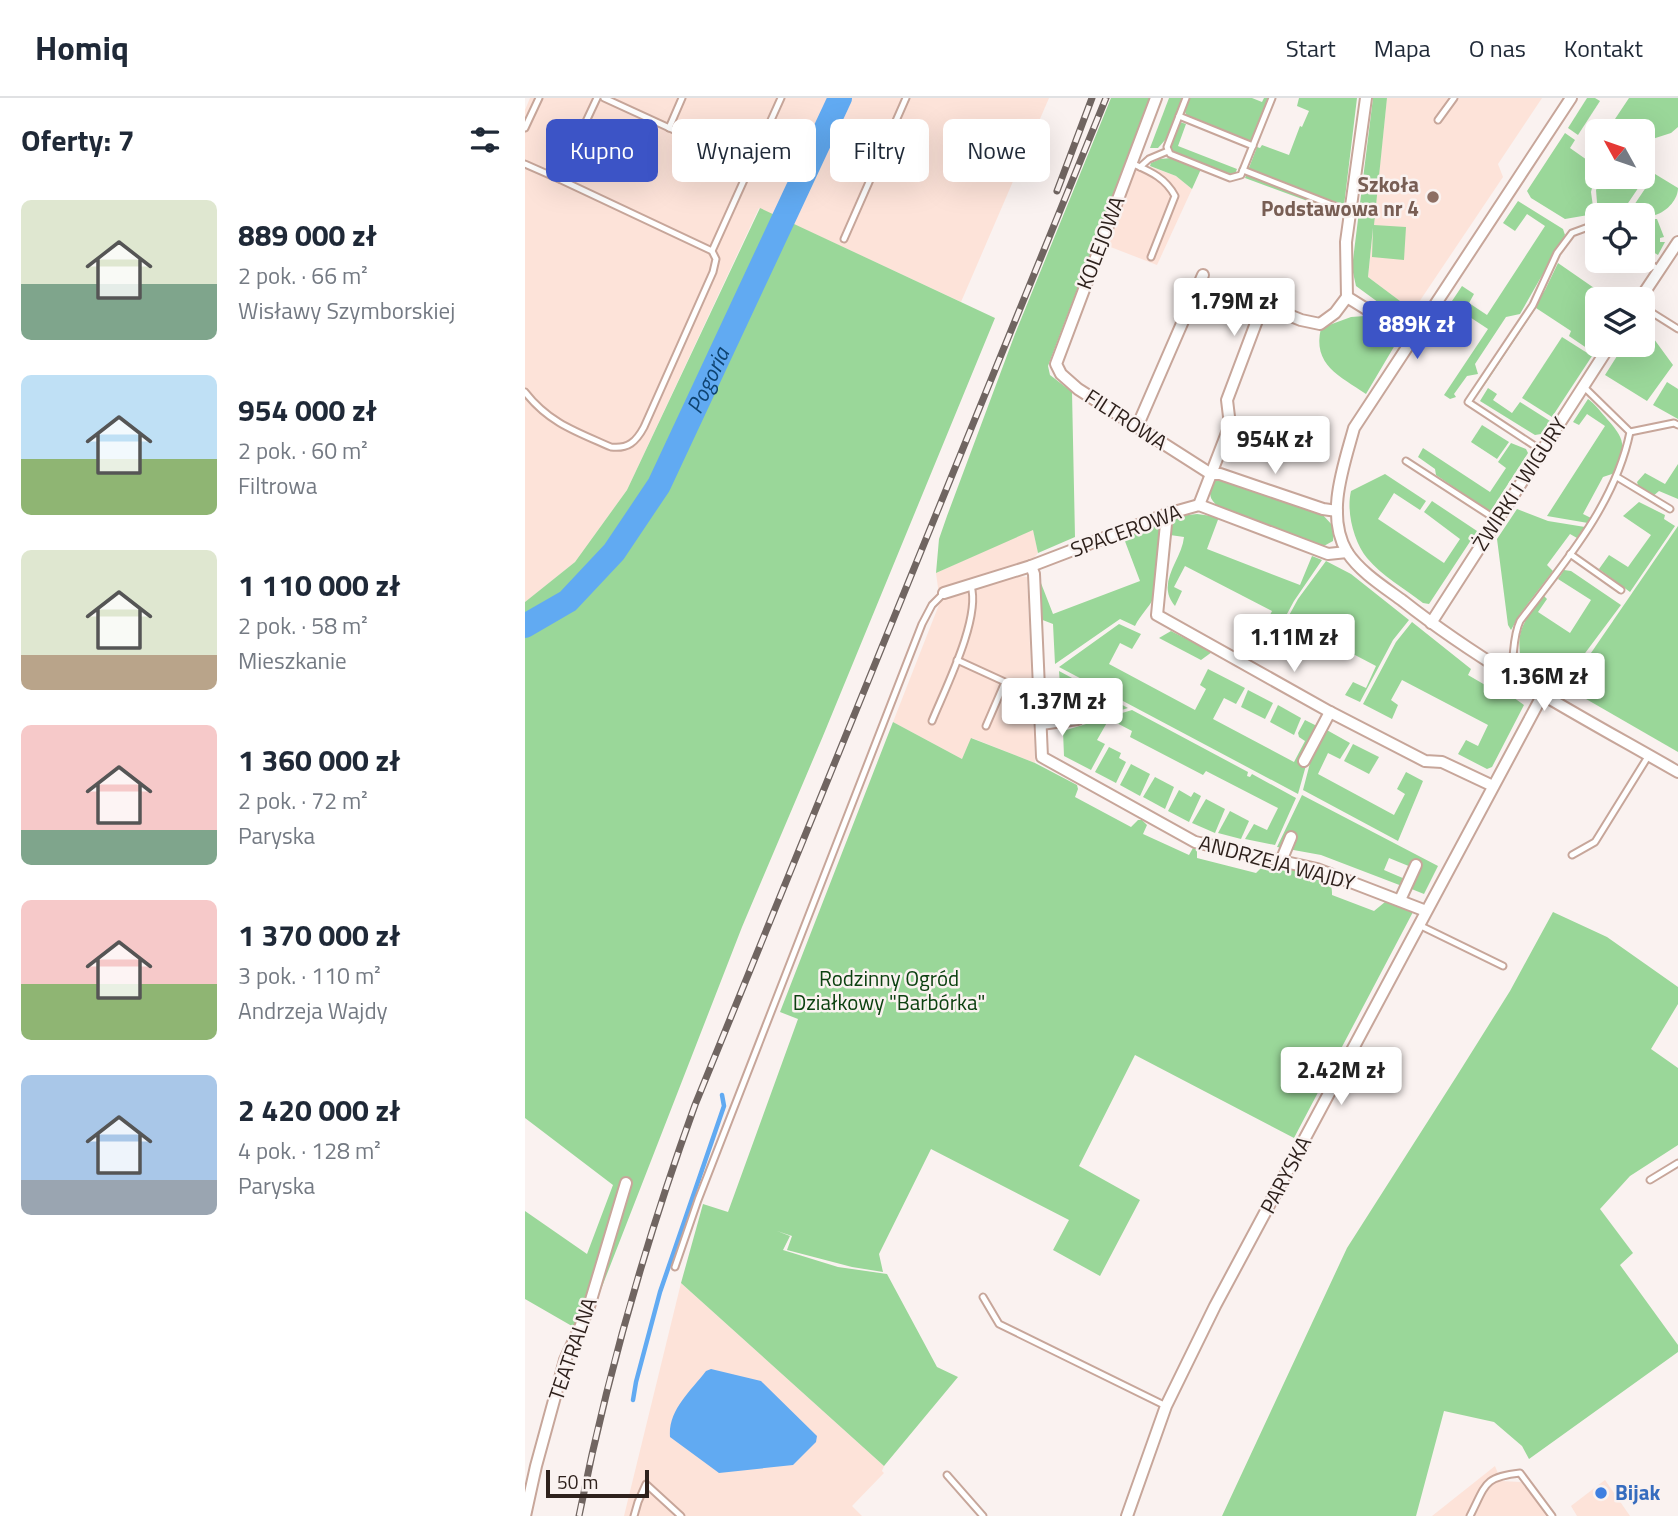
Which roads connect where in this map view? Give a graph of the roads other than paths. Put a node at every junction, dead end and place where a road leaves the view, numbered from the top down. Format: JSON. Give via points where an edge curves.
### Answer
{"nodes":[{"id":1,"x":539,"y":98,"type":"edge"},
{"id":2,"x":597,"y":98,"type":"edge"},
{"id":3,"x":604,"y":98,"type":"edge"},
{"id":4,"x":683,"y":98,"type":"edge"},
{"id":5,"x":781,"y":98,"type":"edge"},
{"id":6,"x":906,"y":98,"type":"edge"},
{"id":7,"x":1156,"y":98,"type":"edge"},
{"id":8,"x":1186,"y":98,"type":"edge"},
{"id":9,"x":1272,"y":98,"type":"edge"},
{"id":10,"x":1366,"y":98,"type":"edge"},
{"id":11,"x":1454,"y":98,"type":"edge"},
{"id":12,"x":1571,"y":98,"type":"edge"},
{"id":13,"x":1179,"y":116,"type":"junction"},
{"id":14,"x":587,"y":119,"type":"edge"},
{"id":15,"x":771,"y":119,"type":"edge"},
{"id":16,"x":1439,"y":120,"type":"dead end"},
{"id":17,"x":525,"y":128,"type":"edge"},
{"id":18,"x":669,"y":128,"type":"junction"},
{"id":19,"x":672,"y":129,"type":"edge"},
{"id":20,"x":1253,"y":146,"type":"junction"},
{"id":21,"x":1168,"y":151,"type":"junction"},
{"id":22,"x":525,"y":164,"type":"edge"},
{"id":23,"x":1136,"y":165,"type":"junction"},
{"id":24,"x":1243,"y":170,"type":"junction"},
{"id":25,"x":546,"y":173,"type":"edge"},
{"id":26,"x":565,"y":182,"type":"edge"},
{"id":27,"x":742,"y":182,"type":"edge"},
{"id":28,"x":1350,"y":212,"type":"junction"},
{"id":29,"x":1585,"y":228,"type":"edge"},
{"id":30,"x":844,"y":239,"type":"dead end"},
{"id":31,"x":1678,"y":242,"type":"edge"},
{"id":32,"x":712,"y":251,"type":"junction"},
{"id":33,"x":1151,"y":257,"type":"dead end"},
{"id":34,"x":1655,"y":267,"type":"edge"},
{"id":35,"x":1659,"y":270,"type":"junction"},
{"id":36,"x":1202,"y":275,"type":"dead end"},
{"id":37,"x":1648,"y":287,"type":"edge"},
{"id":38,"x":1347,"y":297,"type":"junction"},
{"id":39,"x":1655,"y":315,"type":"edge"},
{"id":40,"x":1678,"y":329,"type":"edge"},
{"id":41,"x":1413,"y":338,"type":"junction"},
{"id":42,"x":1061,"y":348,"type":"joint"},
{"id":43,"x":1602,"y":357,"type":"edge"},
{"id":44,"x":1583,"y":386,"type":"junction"},
{"id":45,"x":525,"y":392,"type":"edge"},
{"id":46,"x":1678,"y":425,"type":"edge"},
{"id":47,"x":1137,"y":427,"type":"junction"},
{"id":48,"x":1630,"y":432,"type":"junction"},
{"id":49,"x":1541,"y":450,"type":"junction"},
{"id":50,"x":1406,"y":461,"type":"dead end"},
{"id":51,"x":1211,"y":474,"type":"junction"},
{"id":52,"x":1617,"y":477,"type":"junction"},
{"id":53,"x":1199,"y":505,"type":"junction"},
{"id":54,"x":1669,"y":509,"type":"dead end"},
{"id":55,"x":1337,"y":511,"type":"junction"},
{"id":56,"x":1167,"y":514,"type":"junction"},
{"id":57,"x":1497,"y":520,"type":"junction"},
{"id":58,"x":1347,"y":552,"type":"junction"},
{"id":59,"x":1570,"y":554,"type":"junction"},
{"id":60,"x":1031,"y":566,"type":"junction"},
{"id":61,"x":971,"y":586,"type":"junction"},
{"id":62,"x":1621,"y":590,"type":"dead end"},
{"id":63,"x":944,"y":593,"type":"joint"},
{"id":64,"x":1431,"y":623,"type":"junction"},
{"id":65,"x":957,"y":660,"type":"junction"},
{"id":66,"x":1510,"y":675,"type":"junction"},
{"id":67,"x":1543,"y":694,"type":"junction"},
{"id":68,"x":1330,"y":712,"type":"junction"},
{"id":69,"x":1078,"y":719,"type":"dead end"},
{"id":70,"x":932,"y":721,"type":"dead end"},
{"id":71,"x":1041,"y":724,"type":"junction"},
{"id":72,"x":986,"y":726,"type":"dead end"},
{"id":73,"x":1649,"y":755,"type":"junction"},
{"id":74,"x":1304,"y":761,"type":"dead end"},
{"id":75,"x":1678,"y":772,"type":"edge"},
{"id":76,"x":1493,"y":786,"type":"junction"},
{"id":77,"x":1291,"y":837,"type":"dead end"},
{"id":78,"x":1572,"y":855,"type":"dead end"},
{"id":79,"x":1281,"y":861,"type":"junction"},
{"id":80,"x":1416,"y":865,"type":"dead end"},
{"id":81,"x":1400,"y":900,"type":"junction"},
{"id":82,"x":1426,"y":911,"type":"junction"},
{"id":83,"x":1419,"y":925,"type":"junction"},
{"id":84,"x":1503,"y":966,"type":"dead end"},
{"id":85,"x":1678,"y":1163,"type":"edge"},
{"id":86,"x":1650,"y":1180,"type":"dead end"},
{"id":87,"x":626,"y":1183,"type":"dead end"},
{"id":88,"x":675,"y":1267,"type":"dead end"},
{"id":89,"x":983,"y":1297,"type":"dead end"},
{"id":90,"x":1166,"y":1406,"type":"junction"},
{"id":91,"x":947,"y":1475,"type":"dead end"},
{"id":92,"x":525,"y":1516,"type":"edge"},
{"id":93,"x":634,"y":1516,"type":"edge"},
{"id":94,"x":681,"y":1516,"type":"edge"},
{"id":95,"x":983,"y":1516,"type":"edge"},
{"id":96,"x":1127,"y":1516,"type":"edge"},
{"id":97,"x":1470,"y":1516,"type":"edge"},
{"id":98,"x":1552,"y":1516,"type":"edge"}],
"edges":[{"from":1,"to":17,"type":"lane"},
{"from":2,"to":14,"type":"lane"},
{"from":3,"to":18,"type":"lane"},
{"from":4,"to":18,"type":"lane"},
{"from":5,"to":15,"type":"lane"},
{"from":6,"to":30,"type":"lane"},
{"from":7,"to":23,"type":"street","name":"KOLEJOWA"},
{"from":8,"to":13,"type":"lane"},
{"from":9,"to":20,"type":"lane"},
{"from":10,"to":28,"type":"street"},
{"from":11,"to":16,"type":"lane"},
{"from":12,"to":41,"type":"street"},
{"from":13,"to":20,"type":"lane"},
{"from":13,"to":21,"type":"lane"},
{"from":18,"to":19,"type":"lane"},
{"from":20,"to":24,"type":"lane"},
{"from":21,"to":23,"type":"lane"},
{"from":21,"to":24,"type":"lane","via":[[1230,178]]},
{"from":22,"to":25,"type":"lane"},
{"from":23,"to":33,"type":"lane","via":[[1156,174],[1175,196]]},
{"from":23,"to":42,"type":"street","name":"KOLEJOWA"},
{"from":24,"to":28,"type":"lane"},
{"from":26,"to":32,"type":"lane"},
{"from":27,"to":32,"type":"lane"},
{"from":28,"to":38,"type":"street"},
{"from":29,"to":49,"type":"lane","via":[[1572,233],[1557,253],[1532,305],[1468,402]]},
{"from":31,"to":35,"type":"street"},
{"from":32,"to":45,"type":"lane","via":[[716,260],[713,272],[644,427],[630,445],[611,447],[557,423]]},
{"from":34,"to":35,"type":"lane"},
{"from":35,"to":37,"type":"street"},
{"from":36,"to":47,"type":"street"},
{"from":38,"to":41,"type":"street"},
{"from":38,"to":51,"type":"street","via":[[1319,324],[1269,307],[1259,315],[1227,400],[1230,425]]},
{"from":39,"to":40,"type":"lane"},
{"from":41,"to":55,"type":"street","via":[[1354,428],[1341,473]]},
{"from":42,"to":47,"type":"street","name":"FILTROWA","via":[[1056,364],[1061,374]]},
{"from":43,"to":44,"type":"street","name":"ŻWIRKI I WIGURY"},
{"from":44,"to":48,"type":"lane"},
{"from":44,"to":49,"type":"street","name":"ŻWIRKI I WIGURY"},
{"from":46,"to":48,"type":"lane"},
{"from":47,"to":51,"type":"street","name":"FILTROWA"},
{"from":48,"to":52,"type":"lane"},
{"from":49,"to":57,"type":"street","name":"ŻWIRKI I WIGURY"},
{"from":50,"to":57,"type":"lane"},
{"from":51,"to":53,"type":"street"},
{"from":51,"to":55,"type":"street","name":"FILTROWA"},
{"from":52,"to":54,"type":"lane"},
{"from":52,"to":59,"type":"lane"},
{"from":53,"to":56,"type":"street","name":"SPACEROWA"},
{"from":53,"to":58,"type":"street","name":"SPACEROWA","via":[[1328,554]]},
{"from":55,"to":58,"type":"street"},
{"from":56,"to":60,"type":"street","name":"SPACEROWA"},
{"from":56,"to":68,"type":"street","via":[[1157,615]]},
{"from":57,"to":64,"type":"street","name":"ŻWIRKI I WIGURY"},
{"from":58,"to":64,"type":"street"},
{"from":59,"to":62,"type":"lane"},
{"from":59,"to":66,"type":"lane","via":[[1520,621]]},
{"from":60,"to":61,"type":"street","name":"SPACEROWA"},
{"from":60,"to":71,"type":"street","name":"ANDRZEJA WAJDY"},
{"from":61,"to":63,"type":"street","name":"SPACEROWA"},
{"from":61,"to":65,"type":"lane","via":[[974,594],[968,632]]},
{"from":63,"to":88,"type":"lane","via":[[924,619]]},
{"from":64,"to":66,"type":"street"},
{"from":65,"to":70,"type":"lane"},
{"from":65,"to":72,"type":"lane","via":[[1005,682]]},
{"from":66,"to":67,"type":"street"},
{"from":67,"to":73,"type":"street"},
{"from":67,"to":76,"type":"street","name":"PARYSKA"},
{"from":68,"to":74,"type":"street"},
{"from":68,"to":76,"type":"street","via":[[1425,761],[1442,762]]},
{"from":69,"to":71,"type":"street"},
{"from":71,"to":79,"type":"street","name":"ANDRZEJA WAJDY","via":[[1042,757],[1195,842]]},
{"from":73,"to":75,"type":"street"},
{"from":73,"to":78,"type":"lane","via":[[1595,842]]},
{"from":76,"to":82,"type":"street","name":"PARYSKA"},
{"from":77,"to":79,"type":"street"},
{"from":79,"to":81,"type":"street","name":"ANDRZEJA WAJDY","via":[[1317,869]]},
{"from":80,"to":81,"type":"street"},
{"from":81,"to":82,"type":"street","name":"ANDRZEJA WAJDY"},
{"from":82,"to":83,"type":"street","name":"PARYSKA"},
{"from":83,"to":84,"type":"lane"},
{"from":83,"to":90,"type":"street","name":"PARYSKA"},
{"from":85,"to":86,"type":"lane"},
{"from":87,"to":92,"type":"street","name":"TEATRALNA","via":[[588,1310],[565,1360]]},
{"from":89,"to":90,"type":"lane","via":[[999,1324]]},
{"from":90,"to":96,"type":"street","name":"PARYSKA"},
{"from":91,"to":95,"type":"lane"},
{"from":93,"to":94,"type":"lane","via":[[646,1484]]},
{"from":97,"to":98,"type":"lane","via":[[1492,1478],[1520,1473]]}]}
